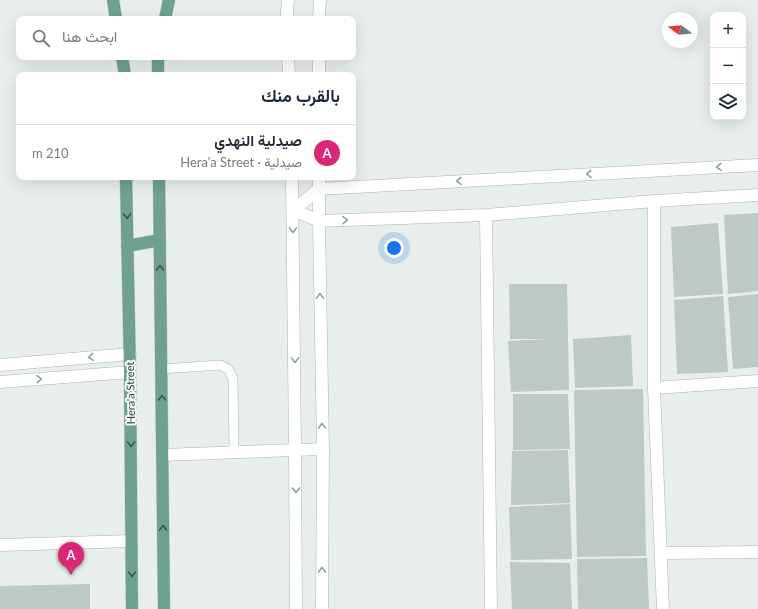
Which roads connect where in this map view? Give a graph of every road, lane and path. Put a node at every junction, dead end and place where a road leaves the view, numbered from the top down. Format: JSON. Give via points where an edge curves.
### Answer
{"nodes":[{"id":1,"x":113,"y":0,"type":"edge"},
{"id":2,"x":169,"y":0,"type":"edge"},
{"id":3,"x":288,"y":0,"type":"edge"},
{"id":4,"x":320,"y":0,"type":"edge"},
{"id":5,"x":116,"y":16,"type":"edge"},
{"id":6,"x":166,"y":16,"type":"edge"},
{"id":7,"x":287,"y":16,"type":"edge"},
{"id":8,"x":318,"y":16,"type":"edge"},
{"id":9,"x":122,"y":60,"type":"edge"},
{"id":10,"x":158,"y":60,"type":"edge"},
{"id":11,"x":288,"y":60,"type":"edge"},
{"id":12,"x":319,"y":60,"type":"edge"},
{"id":13,"x":124,"y":72,"type":"edge"},
{"id":14,"x":158,"y":72,"type":"edge"},
{"id":15,"x":289,"y":72,"type":"edge"},
{"id":16,"x":319,"y":72,"type":"edge"},
{"id":17,"x":758,"y":165,"type":"edge"},
{"id":18,"x":126,"y":180,"type":"edge"},
{"id":19,"x":159,"y":180,"type":"edge"},
{"id":20,"x":292,"y":180,"type":"edge"},
{"id":21,"x":319,"y":183,"type":"edge"},
{"id":22,"x":758,"y":195,"type":"edge"},
{"id":23,"x":654,"y":201,"type":"junction"},
{"id":24,"x":293,"y":210,"type":"junction"},
{"id":25,"x":486,"y":215,"type":"junction"},
{"id":26,"x":318,"y":220,"type":"junction"},
{"id":27,"x":160,"y":240,"type":"junction"},
{"id":28,"x":127,"y":246,"type":"junction"},
{"id":29,"x":130,"y":354,"type":"junction"},
{"id":30,"x":0,"y":365,"type":"edge"},
{"id":31,"x":161,"y":369,"type":"junction"},
{"id":32,"x":130,"y":372,"type":"junction"},
{"id":33,"x":758,"y":381,"type":"edge"},
{"id":34,"x":0,"y":382,"type":"edge"},
{"id":35,"x":654,"y":388,"type":"junction"},
{"id":36,"x":323,"y":449,"type":"junction"},
{"id":37,"x":296,"y":450,"type":"junction"},
{"id":38,"x":234,"y":452,"type":"junction"},
{"id":39,"x":163,"y":456,"type":"junction"},
{"id":40,"x":131,"y":541,"type":"junction"},
{"id":41,"x":0,"y":545,"type":"edge"},
{"id":42,"x":758,"y":552,"type":"edge"},
{"id":43,"x":661,"y":553,"type":"junction"},
{"id":44,"x":132,"y":609,"type":"edge"},
{"id":45,"x":164,"y":609,"type":"edge"},
{"id":46,"x":296,"y":609,"type":"edge"},
{"id":47,"x":322,"y":609,"type":"edge"},
{"id":48,"x":491,"y":609,"type":"edge"},
{"id":49,"x":663,"y":609,"type":"edge"}],
"edges":[{"from":1,"to":5,"type":"main road"},
{"from":2,"to":6,"type":"main road"},
{"from":3,"to":7,"type":"street"},
{"from":4,"to":8,"type":"street"},
{"from":9,"to":13,"type":"main road"},
{"from":10,"to":14,"type":"main road"},
{"from":11,"to":15,"type":"street"},
{"from":12,"to":16,"type":"street"},
{"from":17,"to":21,"type":"street","one_way":true},
{"from":18,"to":28,"type":"main road","name":"Hera'a Street","one_way":true},
{"from":19,"to":27,"type":"main road"},
{"from":20,"to":24,"type":"street"},
{"from":21,"to":24,"type":"street"},
{"from":21,"to":26,"type":"street"},
{"from":22,"to":23,"type":"street"},
{"from":23,"to":25,"type":"street"},
{"from":23,"to":35,"type":"street"},
{"from":24,"to":26,"type":"street"},
{"from":24,"to":37,"type":"street","one_way":true},
{"from":26,"to":25,"type":"street","one_way":true},
{"from":25,"to":48,"type":"street"},
{"from":36,"to":26,"type":"street","one_way":true},
{"from":27,"to":28,"type":"main road"},
{"from":31,"to":27,"type":"main road","one_way":true},
{"from":28,"to":29,"type":"main road","name":"Hera'a Street"},
{"from":29,"to":30,"type":"street","one_way":true},
{"from":29,"to":32,"type":"main road","name":"Hera'a Street"},
{"from":31,"to":38,"type":"lane","via":[[220,365],[228,369],[234,378]]},
{"from":39,"to":31,"type":"main road","one_way":true},
{"from":34,"to":32,"type":"street","one_way":true},
{"from":32,"to":40,"type":"main road","name":"Hera'a Street","one_way":true},
{"from":33,"to":35,"type":"street"},
{"from":35,"to":43,"type":"street"},
{"from":36,"to":37,"type":"street"},
{"from":47,"to":36,"type":"street","one_way":true},
{"from":37,"to":38,"type":"street"},
{"from":37,"to":46,"type":"street","one_way":true},
{"from":38,"to":39,"type":"street"},
{"from":45,"to":39,"type":"main road","one_way":true},
{"from":40,"to":41,"type":"street"},
{"from":40,"to":44,"type":"main road","name":"Hera'a Street","one_way":true},
{"from":42,"to":43,"type":"street"},
{"from":43,"to":49,"type":"street"}]}
